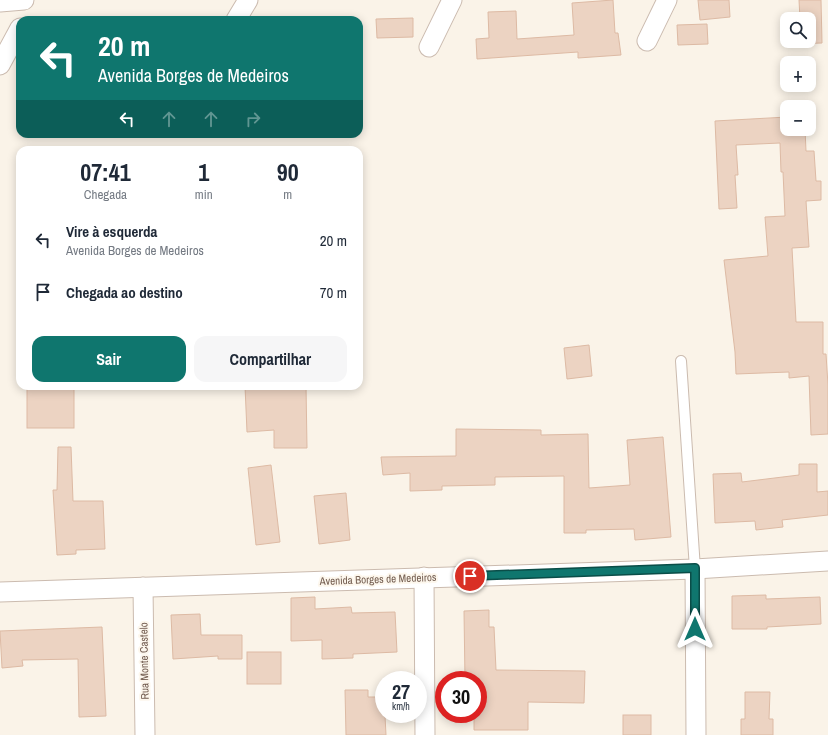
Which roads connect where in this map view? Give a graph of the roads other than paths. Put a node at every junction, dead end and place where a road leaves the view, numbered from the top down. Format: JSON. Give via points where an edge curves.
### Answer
{"nodes":[{"id":1,"x":24,"y":0,"type":"edge"},
{"id":2,"x":35,"y":0,"type":"edge"},
{"id":3,"x":248,"y":0,"type":"edge"},
{"id":4,"x":452,"y":0,"type":"edge"},
{"id":5,"x":667,"y":0,"type":"edge"},
{"id":6,"x":0,"y":2,"type":"edge"},
{"id":7,"x":26,"y":16,"type":"edge"},
{"id":8,"x":238,"y":16,"type":"edge"},
{"id":9,"x":16,"y":35,"type":"edge"},
{"id":10,"x":647,"y":41,"type":"dead end"},
{"id":11,"x":429,"y":47,"type":"dead end"},
{"id":12,"x":0,"y":65,"type":"edge"},
{"id":13,"x":681,"y":361,"type":"dead end"},
{"id":14,"x":828,"y":561,"type":"edge"},
{"id":15,"x":695,"y":568,"type":"junction"},
{"id":16,"x":424,"y":578,"type":"junction"},
{"id":17,"x":143,"y":587,"type":"junction"},
{"id":18,"x":0,"y":592,"type":"edge"},
{"id":19,"x":145,"y":735,"type":"edge"},
{"id":20,"x":425,"y":735,"type":"edge"},
{"id":21,"x":696,"y":735,"type":"edge"}],
"edges":[{"from":1,"to":6,"type":"street"},
{"from":2,"to":7,"type":"street"},
{"from":3,"to":8,"type":"street"},
{"from":4,"to":11,"type":"street"},
{"from":5,"to":10,"type":"street"},
{"from":9,"to":12,"type":"street"},
{"from":13,"to":15,"type":"lane"},
{"from":14,"to":15,"type":"street","name":"Avenida Borges de Medeiros"},
{"from":15,"to":16,"type":"street","name":"Avenida Borges de Medeiros"},
{"from":15,"to":21,"type":"street"},
{"from":16,"to":17,"type":"street","name":"Avenida Borges de Medeiros"},
{"from":16,"to":20,"type":"street"},
{"from":17,"to":18,"type":"street","name":"Avenida Borges de Medeiros"},
{"from":17,"to":19,"type":"street","name":"Rua Monte Castelo"}]}
